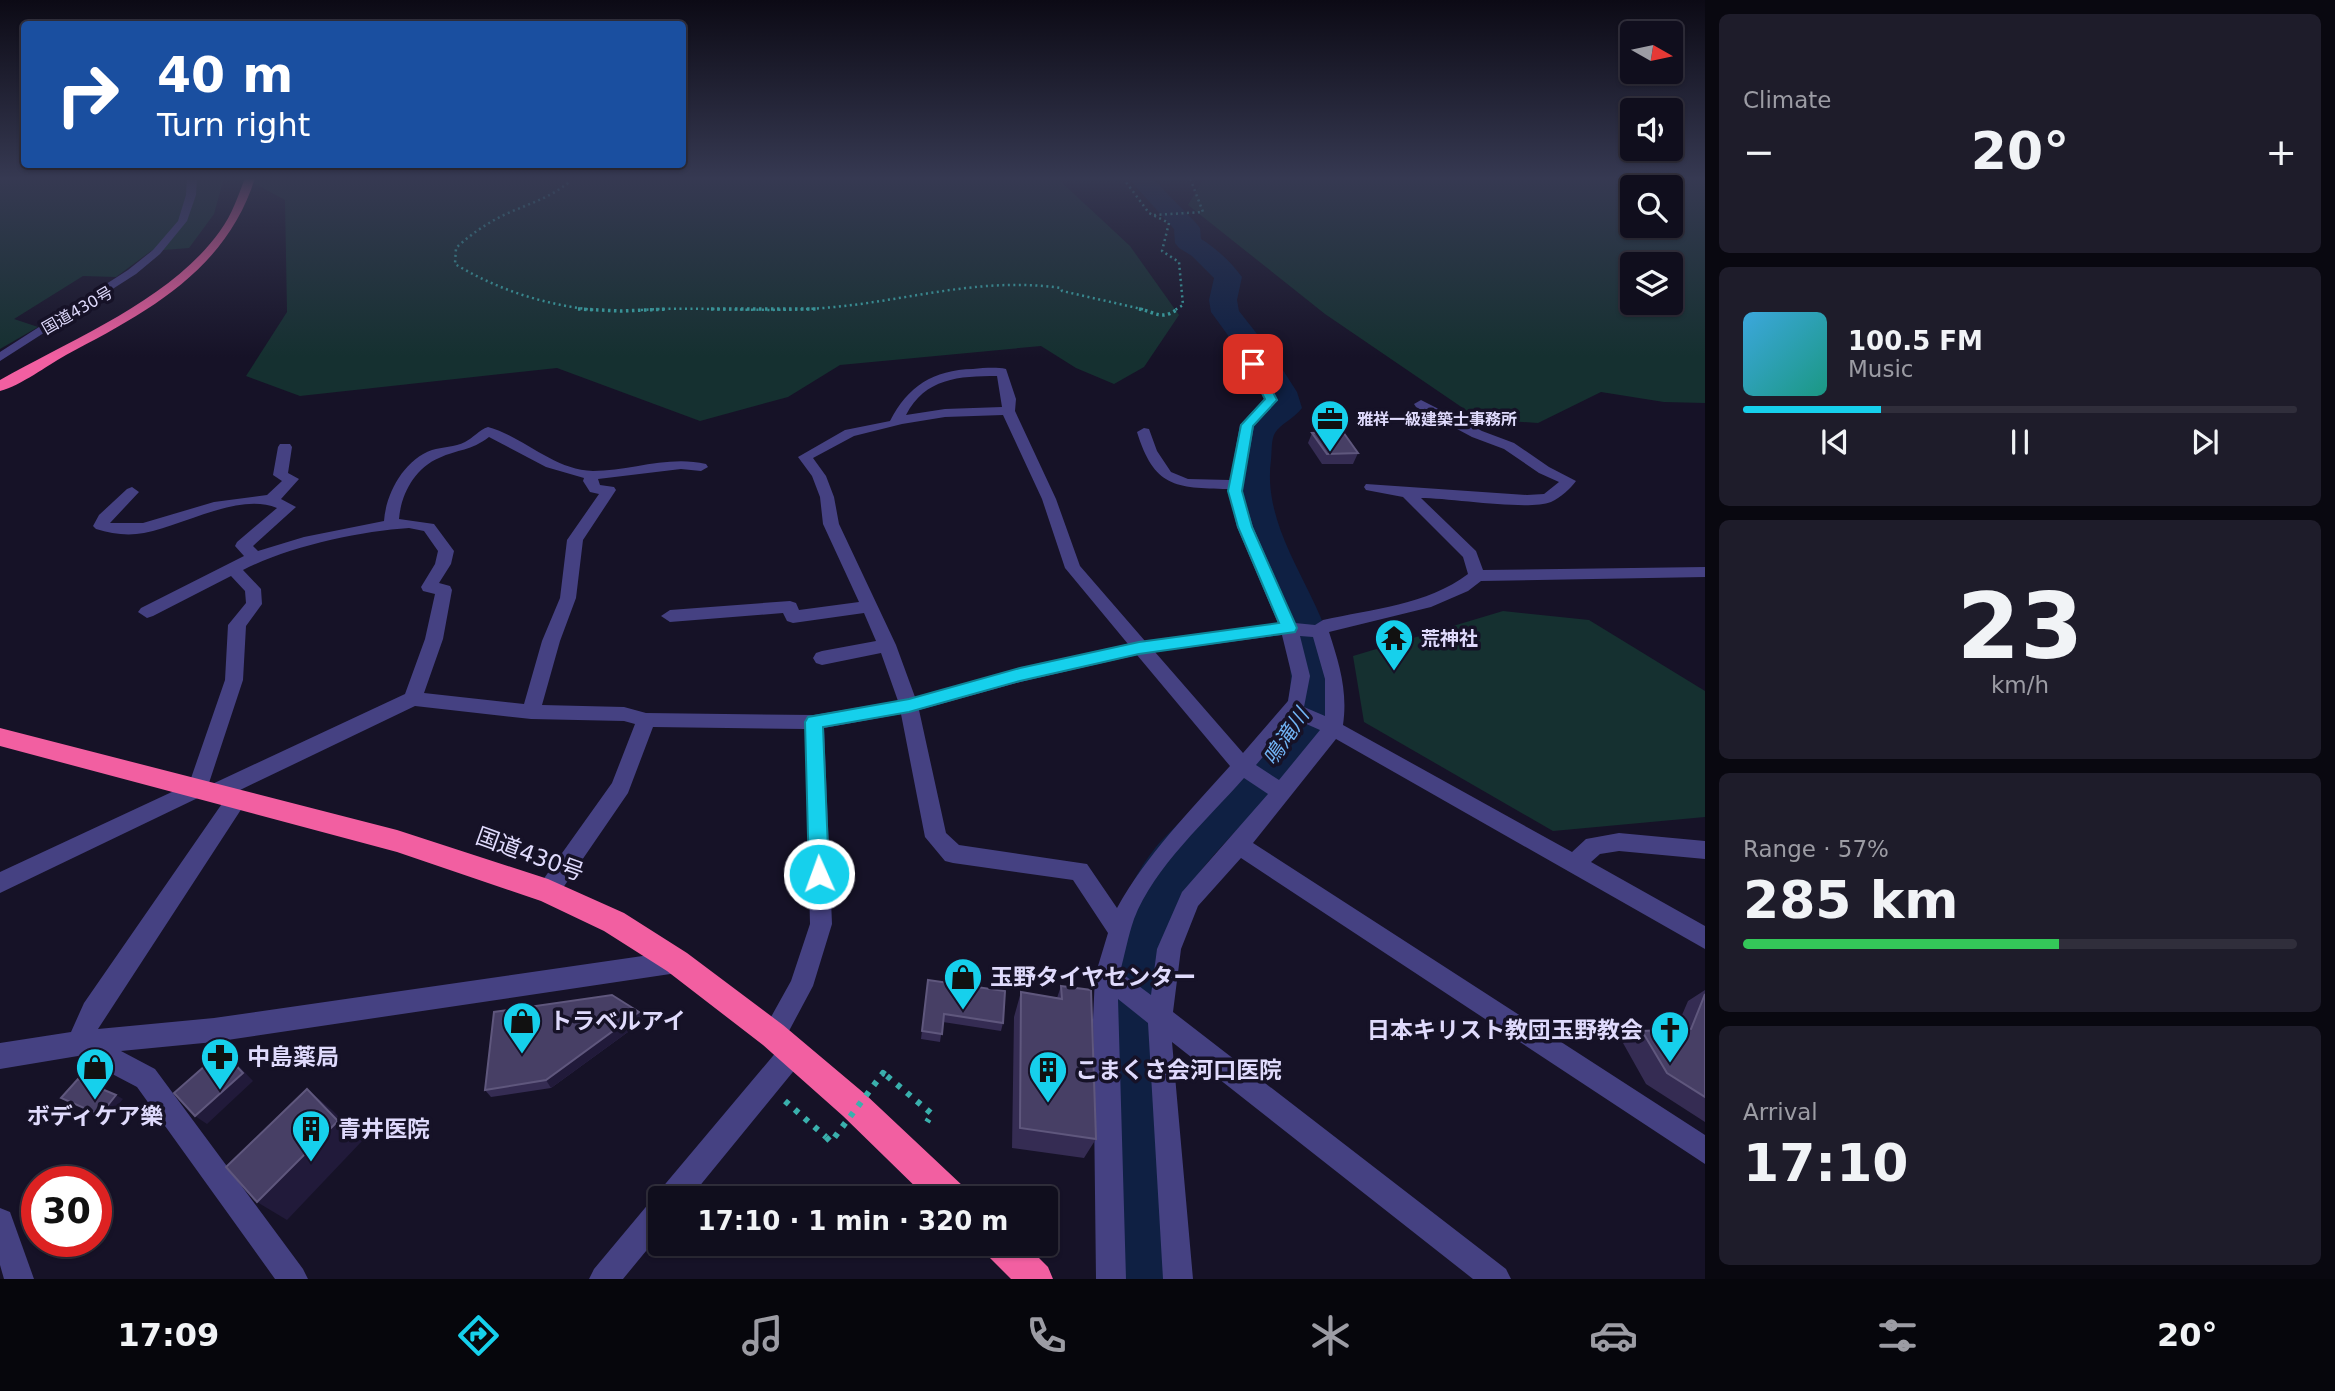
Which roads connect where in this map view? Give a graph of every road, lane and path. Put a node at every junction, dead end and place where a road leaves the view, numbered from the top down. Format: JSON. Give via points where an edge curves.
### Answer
{"nodes":[{"id":1,"x":172,"y":238,"type":"edge"},
{"id":2,"x":221,"y":238,"type":"edge"},
{"id":3,"x":466,"y":238,"type":"edge"},
{"id":4,"x":1165,"y":238,"type":"edge"},
{"id":5,"x":0,"y":357,"type":"edge"},
{"id":6,"x":1261,"y":359,"type":"dead end"},
{"id":7,"x":0,"y":386,"type":"edge"},
{"id":8,"x":1421,"y":404,"type":"dead end"},
{"id":9,"x":1008,"y":411,"type":"junction"},
{"id":10,"x":897,"y":421,"type":"junction"},
{"id":11,"x":1144,"y":432,"type":"dead end"},
{"id":12,"x":285,"y":447,"type":"dead end"},
{"id":13,"x":701,"y":467,"type":"dead end"},
{"id":14,"x":592,"y":475,"type":"junction"},
{"id":15,"x":1236,"y":485,"type":"junction"},
{"id":16,"x":1371,"y":487,"type":"dead end"},
{"id":17,"x":132,"y":492,"type":"dead end"},
{"id":18,"x":1408,"y":494,"type":"junction"},
{"id":19,"x":271,"y":500,"type":"junction"},
{"id":20,"x":391,"y":524,"type":"junction"},
{"id":21,"x":255,"y":557,"type":"junction"},
{"id":22,"x":232,"y":568,"type":"junction"},
{"id":23,"x":1705,"y":572,"type":"edge"},
{"id":24,"x":1477,"y":576,"type":"junction"},
{"id":25,"x":869,"y":606,"type":"junction"},
{"id":26,"x":147,"y":612,"type":"dead end"},
{"id":27,"x":670,"y":616,"type":"dead end"},
{"id":28,"x":1304,"y":630,"type":"junction"},
{"id":29,"x":887,"y":645,"type":"junction"},
{"id":30,"x":1139,"y":648,"type":"junction"},
{"id":31,"x":822,"y":658,"type":"dead end"},
{"id":32,"x":413,"y":699,"type":"junction"},
{"id":33,"x":909,"y":706,"type":"junction"},
{"id":34,"x":531,"y":712,"type":"junction"},
{"id":35,"x":1309,"y":717,"type":"junction"},
{"id":36,"x":646,"y":720,"type":"junction"},
{"id":37,"x":814,"y":722,"type":"junction"},
{"id":38,"x":0,"y":737,"type":"edge"},
{"id":39,"x":1260,"y":778,"type":"junction"},
{"id":40,"x":215,"y":793,"type":"junction"},
{"id":41,"x":1240,"y":845,"type":"junction"},
{"id":42,"x":1705,"y":850,"type":"edge"},
{"id":43,"x":1574,"y":864,"type":"junction"},
{"id":44,"x":0,"y":883,"type":"edge"},
{"id":45,"x":548,"y":891,"type":"junction"},
{"id":46,"x":1120,"y":932,"type":"junction"},
{"id":47,"x":1705,"y":938,"type":"edge"},
{"id":48,"x":677,"y":962,"type":"junction"},
{"id":49,"x":1134,"y":996,"type":"junction"},
{"id":50,"x":79,"y":1043,"type":"junction"},
{"id":51,"x":782,"y":1044,"type":"junction"},
{"id":52,"x":0,"y":1056,"type":"edge"},
{"id":53,"x":786,"y":1101,"type":"dead end"},
{"id":54,"x":927,"y":1122,"type":"dead end"},
{"id":55,"x":1705,"y":1151,"type":"edge"},
{"id":56,"x":680,"y":1186,"type":"edge"},
{"id":57,"x":938,"y":1186,"type":"edge"},
{"id":58,"x":0,"y":1222,"type":"edge"},
{"id":59,"x":648,"y":1226,"type":"edge"},
{"id":60,"x":1012,"y":1256,"type":"edge"},
{"id":61,"x":19,"y":1279,"type":"edge"},
{"id":62,"x":293,"y":1279,"type":"edge"},
{"id":63,"x":604,"y":1279,"type":"edge"},
{"id":64,"x":1036,"y":1279,"type":"edge"},
{"id":65,"x":1111,"y":1279,"type":"edge"},
{"id":66,"x":1178,"y":1279,"type":"edge"},
{"id":67,"x":1496,"y":1279,"type":"edge"}],
"edges":[{"from":1,"to":5,"type":"street","via":[[152,256]]},
{"from":2,"to":7,"type":"highway","name":"国道430号","via":[[202,260],[148,300]]},
{"from":3,"to":4,"type":"path","via":[[456,248],[455,264],[479,280],[512,294],[577,309],[753,312],[850,305],[942,288],[1011,283],[1061,288],[1158,317],[1183,305],[1181,269],[1179,262],[1162,251]]},
{"from":6,"to":15,"type":"street","via":[[1253,364],[1271,400],[1247,425]]},
{"from":8,"to":18,"type":"street","via":[[1569,481],[1548,498],[1527,500]]},
{"from":9,"to":10,"type":"street","via":[[945,413]]},
{"from":9,"to":10,"type":"street","via":[[1002,372],[967,372],[919,387]]},
{"from":9,"to":30,"type":"street","via":[[1049,499],[1073,568]]},
{"from":10,"to":25,"type":"street","via":[[850,433],[805,457],[819,476],[831,524]]},
{"from":11,"to":15,"type":"street","via":[[1150,454],[1175,482]]},
{"from":12,"to":19,"type":"street","via":[[281,475],[292,479]]},
{"from":13,"to":14,"type":"street"},
{"from":14,"to":20,"type":"street","via":[[558,468],[488,431],[470,445],[423,461],[399,488]]},
{"from":14,"to":34,"type":"street","via":[[595,489],[609,490],[575,540],[568,598]]},
{"from":15,"to":28,"type":"street","via":[[1245,527]]},
{"from":16,"to":18,"type":"street"},
{"from":17,"to":19,"type":"street","via":[[101,526],[148,530],[207,509]]},
{"from":18,"to":24,"type":"street","via":[[1470,555]]},
{"from":19,"to":21,"type":"street","via":[[288,507],[243,546]]},
{"from":20,"to":21,"type":"street"},
{"from":20,"to":32,"type":"street","via":[[429,527],[446,551],[429,587],[444,590],[434,639]]},
{"from":21,"to":22,"type":"street"},
{"from":22,"to":26,"type":"street"},
{"from":22,"to":40,"type":"street","via":[[253,589],[254,604],[237,625],[234,680]]},
{"from":23,"to":24,"type":"street","via":[[1551,571]]},
{"from":24,"to":28,"type":"street","via":[[1466,586],[1431,601]]},
{"from":25,"to":27,"type":"street","via":[[793,617],[790,607]]},
{"from":25,"to":29,"type":"street"},
{"from":28,"to":30,"type":"street"},
{"from":28,"to":35,"type":"street","via":[[1297,703]]},
{"from":28,"to":35,"type":"street","via":[[1337,684],[1338,704]]},
{"from":29,"to":31,"type":"street"},
{"from":29,"to":33,"type":"street"},
{"from":30,"to":33,"type":"street"},
{"from":30,"to":39,"type":"street"},
{"from":32,"to":34,"type":"street"},
{"from":32,"to":40,"type":"street"},
{"from":33,"to":37,"type":"street"},
{"from":33,"to":46,"type":"street","via":[[936,837],[953,854],[1079,872]]},
{"from":34,"to":36,"type":"street"},
{"from":35,"to":39,"type":"street"},
{"from":35,"to":39,"type":"street"},
{"from":35,"to":43,"type":"street"},
{"from":36,"to":37,"type":"street"},
{"from":36,"to":45,"type":"street","via":[[621,787]]},
{"from":37,"to":51,"type":"street","via":[[821,924]]},
{"from":38,"to":40,"type":"highway","name":"国道430号"},
{"from":39,"to":41,"type":"street"},
{"from":39,"to":46,"type":"street","via":[[1143,881]]},
{"from":40,"to":44,"type":"street"},
{"from":40,"to":45,"type":"highway","name":"国道430号","via":[[397,841]]},
{"from":40,"to":50,"type":"street"},
{"from":41,"to":49,"type":"street","via":[[1190,899],[1169,949]]},
{"from":41,"to":55,"type":"street"},
{"from":42,"to":43,"type":"street","via":[[1619,842],[1594,846]]},
{"from":43,"to":47,"type":"street"},
{"from":45,"to":48,"type":"highway","name":"国道430号","via":[[614,922]]},
{"from":46,"to":49,"type":"street"},
{"from":48,"to":50,"type":"street","via":[[214,1030]]},
{"from":48,"to":51,"type":"highway","name":"国道430号"},
{"from":49,"to":65,"type":"street","via":[[1105,1020]]},
{"from":49,"to":66,"type":"street","via":[[1160,1049]]},
{"from":49,"to":67,"type":"street"},
{"from":50,"to":52,"type":"street"},
{"from":50,"to":62,"type":"street","via":[[146,1077]]},
{"from":51,"to":56,"type":"street"},
{"from":51,"to":57,"type":"highway","name":"国道430号"},
{"from":53,"to":54,"type":"path","bridge":true,"via":[[831,1142],[883,1073],[932,1114]]},
{"from":58,"to":61,"type":"street"},
{"from":59,"to":63,"type":"street"},
{"from":60,"to":64,"type":"highway"}]}
